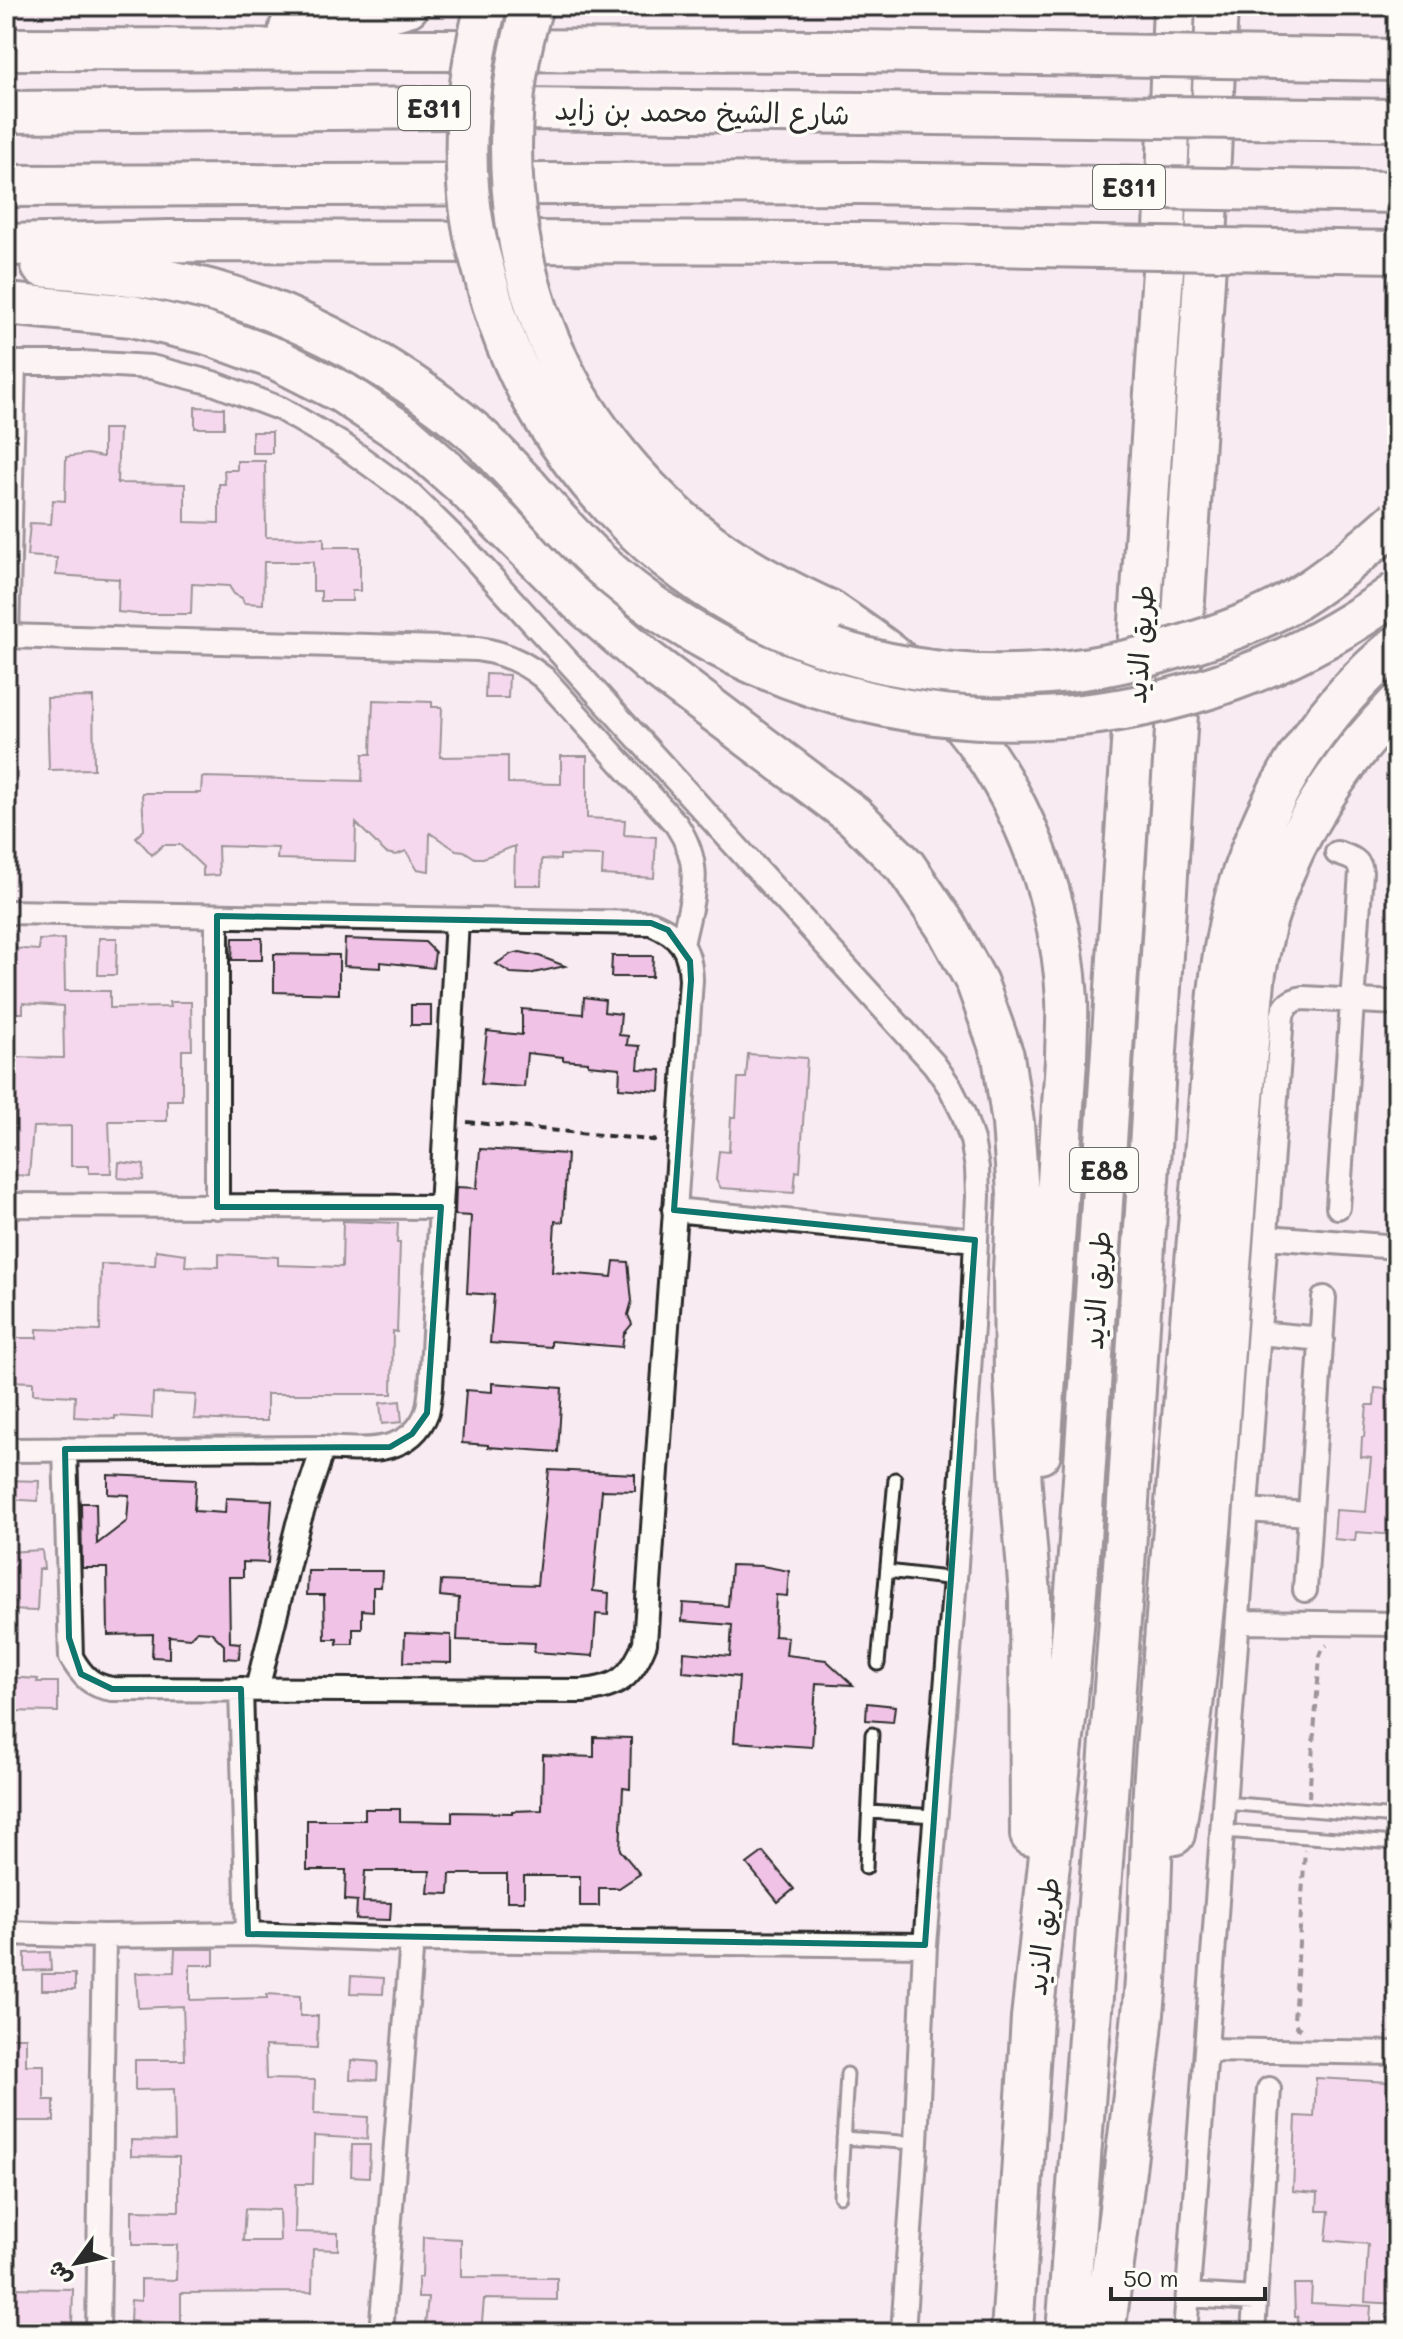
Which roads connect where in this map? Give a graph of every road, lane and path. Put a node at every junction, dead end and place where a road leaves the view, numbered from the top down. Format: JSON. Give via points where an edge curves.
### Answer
{"nodes":[{"id":1,"x":408,"y":6,"type":"edge"},
{"id":2,"x":486,"y":6,"type":"edge"},
{"id":3,"x":532,"y":6,"type":"edge"},
{"id":4,"x":1174,"y":6,"type":"edge"},
{"id":5,"x":1217,"y":6,"type":"edge"},
{"id":6,"x":16,"y":49,"type":"edge"},
{"id":7,"x":1397,"y":60,"type":"edge"},
{"id":8,"x":6,"y":112,"type":"edge"},
{"id":9,"x":1397,"y":120,"type":"edge"},
{"id":10,"x":6,"y":186,"type":"edge"},
{"id":11,"x":1397,"y":192,"type":"edge"},
{"id":12,"x":6,"y":245,"type":"edge"},
{"id":13,"x":1397,"y":252,"type":"edge"},
{"id":14,"x":6,"y":262,"type":"edge"},
{"id":15,"x":6,"y":304,"type":"edge"},
{"id":16,"x":10,"y":363,"type":"edge"},
{"id":17,"x":1397,"y":520,"type":"edge"},
{"id":18,"x":1397,"y":592,"type":"edge"},
{"id":19,"x":6,"y":636,"type":"edge"},
{"id":20,"x":1397,"y":646,"type":"edge"},
{"id":21,"x":1397,"y":705,"type":"edge"},
{"id":22,"x":1337,"y":853,"type":"dead end"},
{"id":23,"x":6,"y":912,"type":"edge"},
{"id":24,"x":217,"y":916,"type":"junction"},
{"id":25,"x":457,"y":920,"type":"junction"},
{"id":26,"x":682,"y":944,"type":"junction"},
{"id":27,"x":1353,"y":1000,"type":"junction"},
{"id":28,"x":1397,"y":1003,"type":"edge"},
{"id":29,"x":446,"y":1120,"type":"junction"},
{"id":30,"x":679,"y":1143,"type":"junction"},
{"id":31,"x":6,"y":1205,"type":"edge"},
{"id":32,"x":217,"y":1207,"type":"junction"},
{"id":33,"x":441,"y":1207,"type":"junction"},
{"id":34,"x":1338,"y":1207,"type":"dead end"},
{"id":35,"x":674,"y":1210,"type":"junction"},
{"id":36,"x":1267,"y":1237,"type":"junction"},
{"id":37,"x":975,"y":1240,"type":"junction"},
{"id":38,"x":1397,"y":1247,"type":"edge"},
{"id":39,"x":1324,"y":1298,"type":"dead end"},
{"id":40,"x":1259,"y":1333,"type":"junction"},
{"id":41,"x":1322,"y":1339,"type":"junction"},
{"id":42,"x":323,"y":1448,"type":"junction"},
{"id":43,"x":65,"y":1449,"type":"junction"},
{"id":44,"x":6,"y":1450,"type":"edge"},
{"id":45,"x":895,"y":1479,"type":"dead end"},
{"id":46,"x":1246,"y":1510,"type":"junction"},
{"id":47,"x":1310,"y":1514,"type":"junction"},
{"id":48,"x":887,"y":1571,"type":"junction"},
{"id":49,"x":955,"y":1579,"type":"junction"},
{"id":50,"x":1305,"y":1590,"type":"dead end"},
{"id":51,"x":1030,"y":1594,"type":"junction"},
{"id":52,"x":1239,"y":1622,"type":"junction"},
{"id":53,"x":1397,"y":1624,"type":"edge"},
{"id":54,"x":1320,"y":1656,"type":"dead end"},
{"id":55,"x":878,"y":1664,"type":"dead end"},
{"id":56,"x":249,"y":1689,"type":"junction"},
{"id":57,"x":872,"y":1734,"type":"dead end"},
{"id":58,"x":1224,"y":1803,"type":"junction"},
{"id":59,"x":1308,"y":1809,"type":"junction"},
{"id":60,"x":869,"y":1812,"type":"junction"},
{"id":61,"x":937,"y":1816,"type":"junction"},
{"id":62,"x":1397,"y":1817,"type":"edge"},
{"id":63,"x":1222,"y":1831,"type":"junction"},
{"id":64,"x":1306,"y":1835,"type":"junction"},
{"id":65,"x":1397,"y":1843,"type":"edge"},
{"id":66,"x":866,"y":1868,"type":"dead end"},
{"id":67,"x":6,"y":1933,"type":"edge"},
{"id":68,"x":248,"y":1934,"type":"junction"},
{"id":69,"x":104,"y":1936,"type":"junction"},
{"id":70,"x":412,"y":1940,"type":"junction"},
{"id":71,"x":925,"y":1945,"type":"junction"},
{"id":72,"x":1145,"y":1988,"type":"junction"},
{"id":73,"x":1032,"y":2018,"type":"junction"},
{"id":74,"x":1303,"y":2030,"type":"dead end"},
{"id":75,"x":1206,"y":2050,"type":"junction"},
{"id":76,"x":1397,"y":2053,"type":"edge"},
{"id":77,"x":847,"y":2074,"type":"dead end"},
{"id":78,"x":1269,"y":2089,"type":"dead end"},
{"id":79,"x":843,"y":2138,"type":"junction"},
{"id":80,"x":916,"y":2143,"type":"junction"},
{"id":81,"x":840,"y":2196,"type":"dead end"},
{"id":82,"x":1188,"y":2295,"type":"junction"},
{"id":83,"x":1255,"y":2299,"type":"junction"},
{"id":84,"x":98,"y":2333,"type":"edge"},
{"id":85,"x":381,"y":2333,"type":"edge"},
{"id":86,"x":903,"y":2333,"type":"edge"},
{"id":87,"x":1012,"y":2333,"type":"edge"},
{"id":88,"x":1067,"y":2333,"type":"edge"},
{"id":89,"x":1104,"y":2333,"type":"edge"},
{"id":90,"x":1185,"y":2333,"type":"edge"},
{"id":91,"x":1253,"y":2333,"type":"edge"}],
"edges":[{"from":1,"to":6,"type":"highway","via":[[333,24],[143,32]]},
{"from":2,"to":17,"type":"highway","bridge":true,"via":[[470,83],[466,156],[473,230],[511,358],[555,436],[611,507],[666,557],[753,615],[807,640],[922,671],[1042,675],[1101,668],[1229,632],[1295,600],[1356,559]]},
{"from":3,"to":51,"type":"highway","bridge":true,"via":[[517,70],[512,172],[526,273],[562,369],[622,458],[675,514],[735,560],[879,644],[924,683],[998,776],[1026,828],[1047,884],[1067,1000],[1066,1060]]},
{"from":4,"to":73,"type":"highway","name":"طريق الذيد","number":"E88","via":[[1164,255],[1080,1539]]},
{"from":5,"to":88,"type":"highway","name":"طريق الذيد","number":"E88","via":[[1124,1566]]},
{"from":6,"to":7,"type":"highway","bridge":true,"via":[[857,51]]},
{"from":8,"to":9,"type":"highway","name":"شارع الشيخ محمد بن زايد","number":"E311","bridge":true,"via":[[446,108]]},
{"from":10,"to":11,"type":"highway","number":"E311","bridge":true,"via":[[862,183]]},
{"from":12,"to":13,"type":"highway","bridge":true,"via":[[863,243]]},
{"from":14,"to":18,"type":"highway","bridge":true,"via":[[165,280],[300,323],[363,354],[478,436],[577,542],[621,581],[694,632],[759,667],[901,711],[974,719],[1048,719],[1132,709],[1213,688],[1291,657]]},
{"from":15,"to":51,"type":"highway","via":[[132,316],[205,333],[276,359],[343,393],[406,435],[463,485],[580,602],[648,661],[854,816],[905,866],[977,983],[1003,1056],[1018,1193],[1015,1379]]},
{"from":16,"to":19,"type":"street"},
{"from":16,"to":37,"type":"street","via":[[151,367],[213,383],[281,409],[409,493],[934,1064],[950,1087],[972,1140],[978,1196]]},
{"from":19,"to":26,"type":"street","via":[[477,649],[520,661],[544,678],[686,838],[695,871]]},
{"from":20,"to":72,"type":"highway","via":[[1350,689],[1299,755],[1259,830],[1232,910],[1216,1029],[1173,1538]]},
{"from":21,"to":72,"type":"highway","via":[[1336,775],[1307,820],[1271,907],[1255,972],[1198,1667]]},
{"from":22,"to":27,"type":"street","via":[[1361,868]]},
{"from":23,"to":24,"type":"street"},
{"from":24,"to":25,"type":"street"},
{"from":24,"to":32,"type":"street"},
{"from":25,"to":26,"type":"street","via":[[651,923]]},
{"from":25,"to":29,"type":"street"},
{"from":26,"to":30,"type":"street","via":[[691,980]]},
{"from":27,"to":28,"type":"street"},
{"from":27,"to":34,"type":"street"},
{"from":27,"to":36,"type":"street","via":[[1303,998],[1284,1008]]},
{"from":29,"to":30,"type":"path"},
{"from":29,"to":33,"type":"street"},
{"from":30,"to":35,"type":"street"},
{"from":31,"to":32,"type":"street"},
{"from":32,"to":33,"type":"street"},
{"from":33,"to":42,"type":"street","via":[[427,1413],[412,1434],[390,1447]]},
{"from":35,"to":37,"type":"street"},
{"from":35,"to":56,"type":"street","via":[[645,1643],[623,1680],[582,1691]]},
{"from":36,"to":38,"type":"street"},
{"from":36,"to":40,"type":"street"},
{"from":37,"to":49,"type":"street"},
{"from":39,"to":41,"type":"street"},
{"from":40,"to":41,"type":"street"},
{"from":40,"to":46,"type":"street"},
{"from":41,"to":47,"type":"street"},
{"from":42,"to":43,"type":"street"},
{"from":42,"to":56,"type":"street"},
{"from":43,"to":44,"type":"street"},
{"from":43,"to":56,"type":"street","via":[[69,1638],[71,1657],[81,1674],[96,1687],[112,1689]]},
{"from":45,"to":48,"type":"lane"},
{"from":46,"to":47,"type":"street"},
{"from":46,"to":52,"type":"street"},
{"from":47,"to":50,"type":"street"},
{"from":48,"to":49,"type":"lane"},
{"from":48,"to":55,"type":"lane"},
{"from":49,"to":61,"type":"street"},
{"from":51,"to":73,"type":"highway"},
{"from":52,"to":53,"type":"street"},
{"from":52,"to":58,"type":"street"},
{"from":54,"to":59,"type":"path"},
{"from":56,"to":68,"type":"street"},
{"from":57,"to":60,"type":"lane"},
{"from":58,"to":59,"type":"lane"},
{"from":58,"to":63,"type":"street"},
{"from":59,"to":62,"type":"lane"},
{"from":60,"to":61,"type":"lane"},
{"from":60,"to":66,"type":"lane"},
{"from":61,"to":71,"type":"street"},
{"from":63,"to":64,"type":"lane"},
{"from":63,"to":75,"type":"street"},
{"from":64,"to":65,"type":"lane"},
{"from":64,"to":74,"type":"path","via":[[1294,2021]]},
{"from":67,"to":69,"type":"street"},
{"from":68,"to":69,"type":"street"},
{"from":68,"to":70,"type":"street"},
{"from":69,"to":84,"type":"street"},
{"from":70,"to":71,"type":"street"},
{"from":70,"to":85,"type":"street"},
{"from":71,"to":80,"type":"street"},
{"from":72,"to":89,"type":"highway"},
{"from":73,"to":87,"type":"highway","name":"طريق الذيد","number":"E88"},
{"from":75,"to":76,"type":"street"},
{"from":75,"to":82,"type":"street"},
{"from":77,"to":79,"type":"lane"},
{"from":78,"to":83,"type":"street"},
{"from":79,"to":80,"type":"lane"},
{"from":79,"to":81,"type":"lane"},
{"from":80,"to":86,"type":"street"},
{"from":82,"to":83,"type":"street"},
{"from":82,"to":90,"type":"street"},
{"from":83,"to":91,"type":"street"}]}
